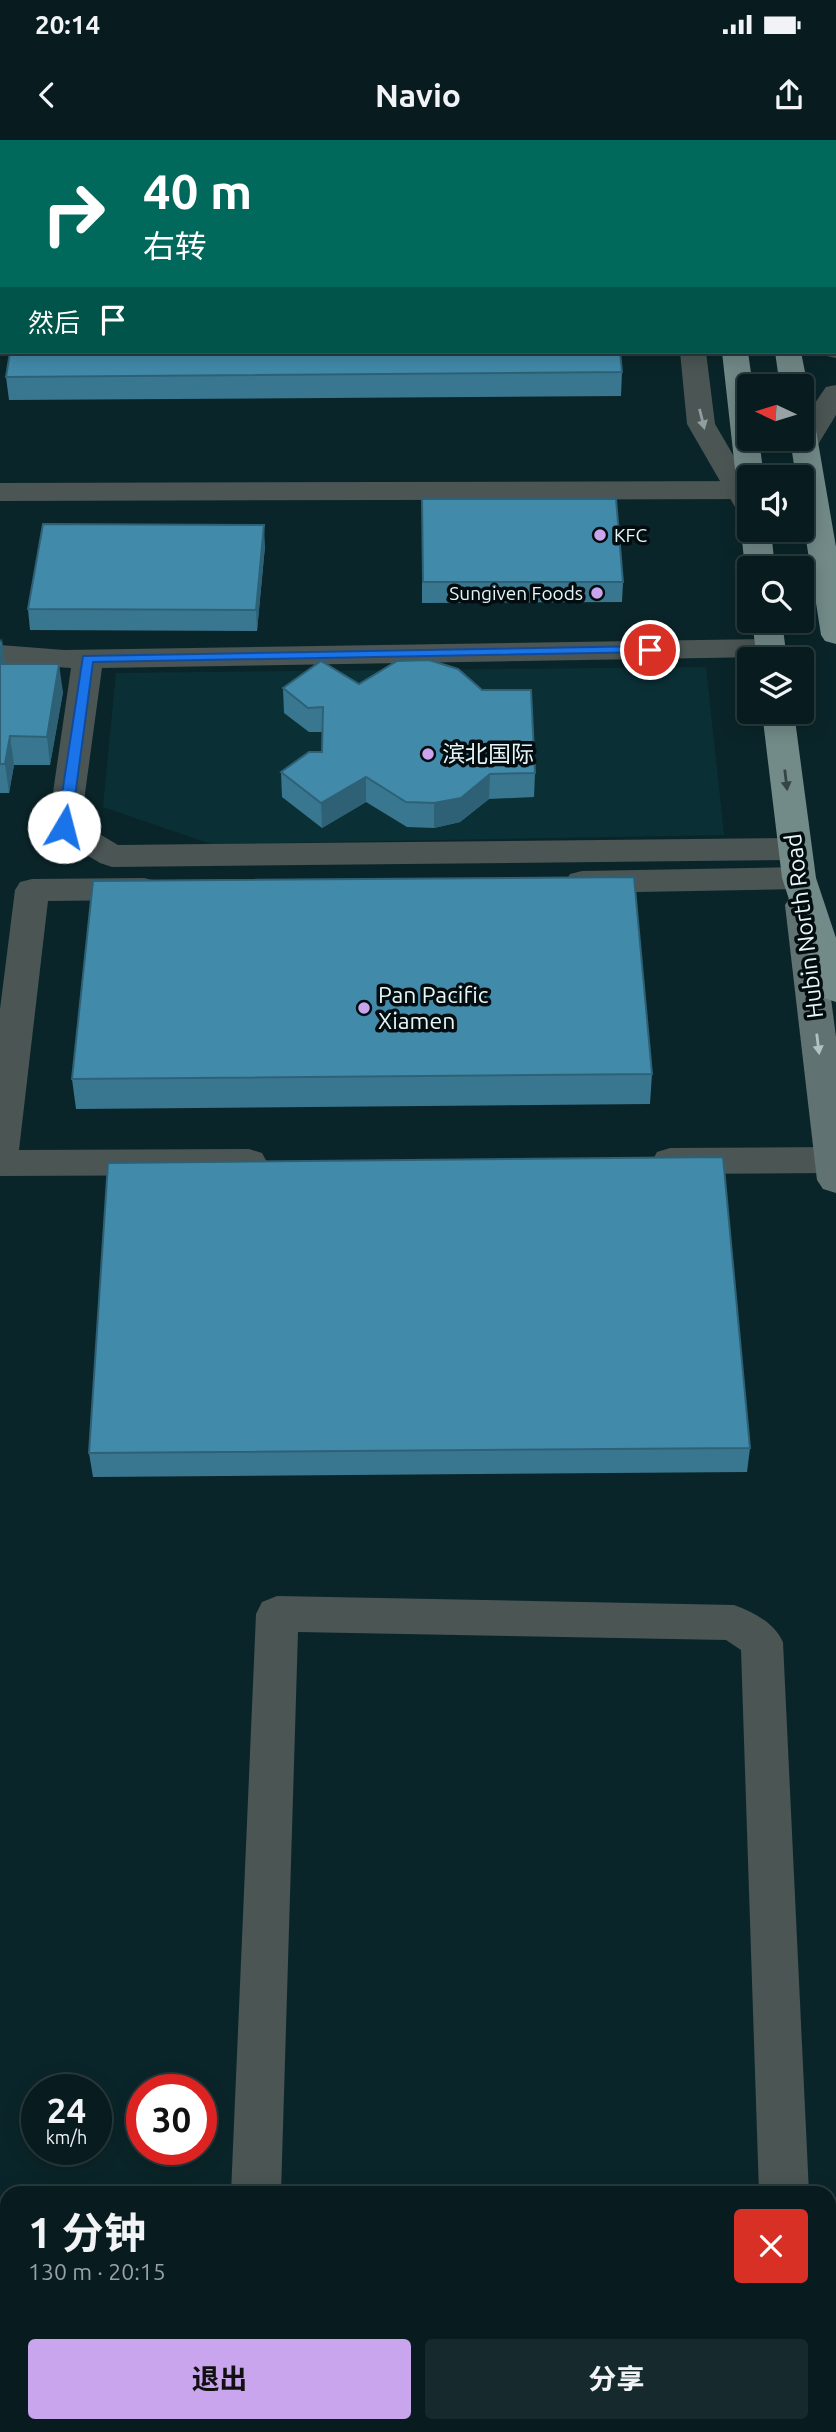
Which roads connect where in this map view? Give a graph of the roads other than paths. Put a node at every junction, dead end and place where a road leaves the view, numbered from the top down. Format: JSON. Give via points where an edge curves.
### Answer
{"nodes":[{"id":1,"x":693,"y":354,"type":"edge"},
{"id":2,"x":735,"y":354,"type":"edge"},
{"id":3,"x":788,"y":354,"type":"edge"},
{"id":4,"x":792,"y":374,"type":"edge"},
{"id":5,"x":836,"y":393,"type":"edge"},
{"id":6,"x":814,"y":423,"type":"edge"},
{"id":7,"x":814,"y":440,"type":"edge"},
{"id":8,"x":836,"y":445,"type":"edge"},
{"id":9,"x":805,"y":452,"type":"edge"},
{"id":10,"x":745,"y":465,"type":"edge"},
{"id":11,"x":737,"y":476,"type":"edge"},
{"id":12,"x":737,"y":491,"type":"edge"},
{"id":13,"x":0,"y":492,"type":"edge"},
{"id":14,"x":836,"y":635,"type":"edge"},
{"id":15,"x":769,"y":643,"type":"edge"},
{"id":16,"x":0,"y":654,"type":"edge"},
{"id":17,"x":88,"y":659,"type":"junction"},
{"id":18,"x":780,"y":724,"type":"edge"},
{"id":19,"x":797,"y":864,"type":"junction"},
{"id":20,"x":506,"y":883,"type":"edge"},
{"id":21,"x":171,"y":888,"type":"edge"},
{"id":22,"x":836,"y":990,"type":"edge"},
{"id":23,"x":0,"y":1152,"type":"edge"},
{"id":24,"x":638,"y":1161,"type":"edge"},
{"id":25,"x":277,"y":1162,"type":"edge"},
{"id":26,"x":0,"y":1163,"type":"edge"},
{"id":27,"x":834,"y":1170,"type":"edge"},
{"id":28,"x":256,"y":2186,"type":"edge"},
{"id":29,"x":784,"y":2186,"type":"edge"}],
"edges":[{"from":1,"to":11,"type":"street","one_way":true,"via":[[701,424]]},
{"from":2,"to":10,"type":"main road"},
{"from":3,"to":4,"type":"main road"},
{"from":5,"to":6,"type":"street"},
{"from":7,"to":8,"type":"street"},
{"from":9,"to":14,"type":"main road"},
{"from":12,"to":13,"type":"street"},
{"from":15,"to":17,"type":"street"},
{"from":16,"to":17,"type":"street"},
{"from":17,"to":19,"type":"street","via":[[64,827],[112,856]]},
{"from":18,"to":19,"type":"main road","name":"Hubin North Road","one_way":true},
{"from":19,"to":20,"type":"street"},
{"from":19,"to":22,"type":"main road"},
{"from":19,"to":27,"type":"main road","name":"Hubin North Road","one_way":true},
{"from":21,"to":23,"type":"street","via":[[32,890]]},
{"from":24,"to":27,"type":"street"},
{"from":25,"to":26,"type":"street"},
{"from":28,"to":29,"type":"street","via":[[277,1614],[734,1623],[762,1642]]}]}
